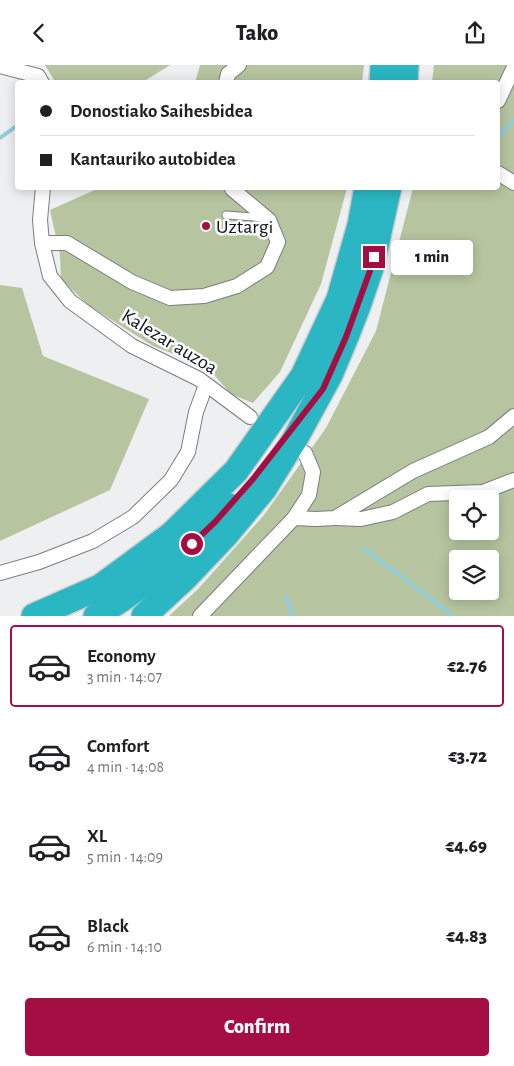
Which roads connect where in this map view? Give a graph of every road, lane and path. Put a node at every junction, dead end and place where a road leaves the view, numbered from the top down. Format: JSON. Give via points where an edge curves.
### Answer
{"nodes":[{"id":1,"x":239,"y":65,"type":"edge"},
{"id":2,"x":383,"y":65,"type":"edge"},
{"id":3,"x":406,"y":65,"type":"edge"},
{"id":4,"x":0,"y":66,"type":"edge"},
{"id":5,"x":514,"y":67,"type":"edge"},
{"id":6,"x":40,"y":80,"type":"edge"},
{"id":7,"x":227,"y":80,"type":"edge"},
{"id":8,"x":382,"y":80,"type":"edge"},
{"id":9,"x":405,"y":80,"type":"edge"},
{"id":10,"x":500,"y":97,"type":"edge"},
{"id":11,"x":500,"y":174,"type":"edge"},
{"id":12,"x":514,"y":183,"type":"edge"},
{"id":13,"x":43,"y":190,"type":"edge"},
{"id":14,"x":233,"y":190,"type":"edge"},
{"id":15,"x":367,"y":190,"type":"edge"},
{"id":16,"x":388,"y":190,"type":"edge"},
{"id":17,"x":226,"y":215,"type":"dead end"},
{"id":18,"x":269,"y":220,"type":"junction"},
{"id":19,"x":42,"y":243,"type":"junction"},
{"id":20,"x":206,"y":385,"type":"junction"},
{"id":21,"x":323,"y":389,"type":"junction"},
{"id":22,"x":514,"y":415,"type":"edge"},
{"id":23,"x":250,"y":417,"type":"dead end"},
{"id":24,"x":305,"y":453,"type":"dead end"},
{"id":25,"x":514,"y":480,"type":"edge"},
{"id":26,"x":294,"y":518,"type":"junction"},
{"id":27,"x":335,"y":518,"type":"junction"},
{"id":28,"x":0,"y":573,"type":"edge"},
{"id":29,"x":100,"y":587,"type":"junction"},
{"id":30,"x":34,"y":616,"type":"edge"},
{"id":31,"x":49,"y":616,"type":"edge"},
{"id":32,"x":96,"y":616,"type":"edge"},
{"id":33,"x":144,"y":616,"type":"edge"},
{"id":34,"x":200,"y":616,"type":"edge"}],
"edges":[{"from":1,"to":7,"type":"street","via":[[228,74]]},
{"from":2,"to":8,"type":"highway"},
{"from":3,"to":9,"type":"highway"},
{"from":4,"to":6,"type":"street","via":[[38,76]]},
{"from":5,"to":10,"type":"street"},
{"from":11,"to":12,"type":"street"},
{"from":13,"to":19,"type":"street","name":"Kalezar auzoa"},
{"from":14,"to":18,"type":"street"},
{"from":15,"to":29,"type":"highway","via":[[339,299],[303,376],[236,471],[172,534]]},
{"from":16,"to":21,"type":"highway","via":[[371,268]]},
{"from":17,"to":18,"type":"lane"},
{"from":18,"to":19,"type":"street","via":[[278,242],[267,267],[237,286],[204,296],[170,298],[132,282],[67,243]]},
{"from":19,"to":20,"type":"street","name":"Kalezar auzoa","via":[[50,276],[70,301],[132,346]]},
{"from":20,"to":23,"type":"street","name":"Kalezar auzoa"},
{"from":20,"to":28,"type":"street","via":[[196,412],[188,452],[171,480],[133,517],[93,541]]},
{"from":21,"to":32,"type":"highway","via":[[215,522],[149,581]]},
{"from":21,"to":33,"type":"highway","via":[[264,489],[225,536]]},
{"from":22,"to":27,"type":"street","via":[[489,437],[413,471]]},
{"from":24,"to":26,"type":"street","via":[[313,472],[308,495]]},
{"from":25,"to":27,"type":"street","via":[[483,492],[428,494],[393,512],[361,519]]},
{"from":26,"to":27,"type":"street"},
{"from":26,"to":34,"type":"street"},
{"from":29,"to":30,"type":"highway"},
{"from":29,"to":31,"type":"highway"}]}
